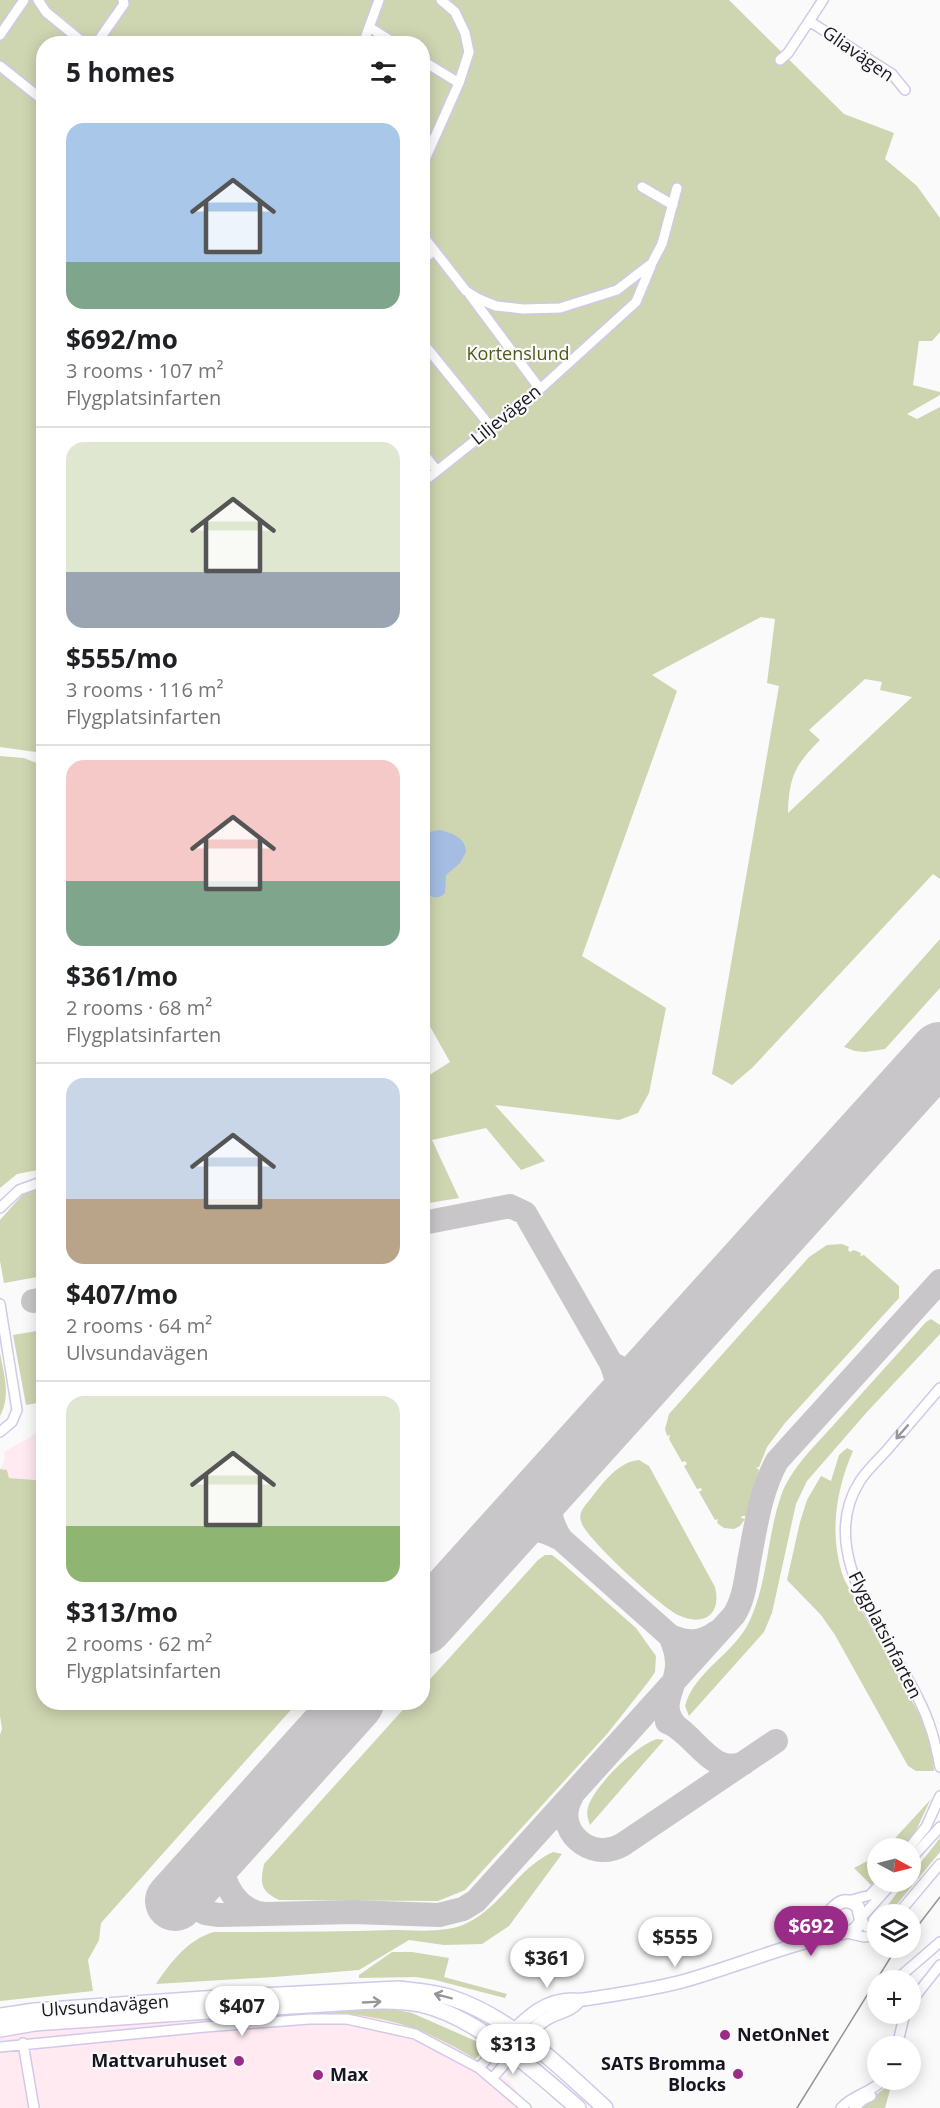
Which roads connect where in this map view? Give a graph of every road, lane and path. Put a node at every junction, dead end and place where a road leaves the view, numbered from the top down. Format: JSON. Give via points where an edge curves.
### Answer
{"nodes":[{"id":1,"x":24,"y":0,"type":"edge"},
{"id":2,"x":38,"y":0,"type":"edge"},
{"id":3,"x":123,"y":0,"type":"edge"},
{"id":4,"x":379,"y":0,"type":"edge"},
{"id":5,"x":441,"y":0,"type":"edge"},
{"id":6,"x":823,"y":0,"type":"edge"},
{"id":7,"x":809,"y":21,"type":"junction"},
{"id":8,"x":369,"y":27,"type":"junction"},
{"id":9,"x":0,"y":35,"type":"edge"},
{"id":10,"x":75,"y":36,"type":"edge"},
{"id":11,"x":102,"y":36,"type":"edge"},
{"id":12,"x":366,"y":36,"type":"edge"},
{"id":13,"x":383,"y":36,"type":"edge"},
{"id":14,"x":780,"y":60,"type":"dead end"},
{"id":15,"x":430,"y":65,"type":"edge"},
{"id":16,"x":0,"y":66,"type":"edge"},
{"id":17,"x":459,"y":83,"type":"junction"},
{"id":18,"x":905,"y":90,"type":"dead end"},
{"id":19,"x":36,"y":95,"type":"edge"},
{"id":20,"x":432,"y":145,"type":"joint"},
{"id":21,"x":430,"y":149,"type":"edge"},
{"id":22,"x":642,"y":187,"type":"dead end"},
{"id":23,"x":676,"y":188,"type":"dead end"},
{"id":24,"x":673,"y":205,"type":"junction"},
{"id":25,"x":430,"y":245,"type":"edge"},
{"id":26,"x":434,"y":250,"type":"junction"},
{"id":27,"x":430,"y":254,"type":"edge"},
{"id":28,"x":652,"y":263,"type":"junction"},
{"id":29,"x":466,"y":291,"type":"junction"},
{"id":30,"x":430,"y":351,"type":"edge"},
{"id":31,"x":540,"y":389,"type":"junction"},
{"id":32,"x":491,"y":428,"type":"junction"},
{"id":33,"x":430,"y":462,"type":"edge"},
{"id":34,"x":437,"y":471,"type":"junction"},
{"id":35,"x":430,"y":476,"type":"edge"},
{"id":36,"x":36,"y":1184,"type":"edge"},
{"id":37,"x":0,"y":1209,"type":"edge"},
{"id":38,"x":0,"y":1304,"type":"edge"},
{"id":39,"x":940,"y":1388,"type":"edge"},
{"id":40,"x":0,"y":1432,"type":"edge"},
{"id":41,"x":940,"y":1767,"type":"edge"},
{"id":42,"x":940,"y":1796,"type":"edge"},
{"id":43,"x":940,"y":1827,"type":"edge"},
{"id":44,"x":917,"y":1838,"type":"edge"},
{"id":45,"x":921,"y":1848,"type":"edge"},
{"id":46,"x":940,"y":1864,"type":"edge"},
{"id":47,"x":873,"y":1892,"type":"edge"},
{"id":48,"x":884,"y":1892,"type":"edge"},
{"id":49,"x":848,"y":1901,"type":"junction"},
{"id":50,"x":906,"y":1904,"type":"edge"},
{"id":51,"x":830,"y":1913,"type":"junction"},
{"id":52,"x":861,"y":1919,"type":"junction"},
{"id":53,"x":867,"y":1927,"type":"edge"},
{"id":54,"x":845,"y":1933,"type":"junction"},
{"id":55,"x":867,"y":1937,"type":"edge"},
{"id":56,"x":940,"y":1942,"type":"edge"},
{"id":57,"x":773,"y":1951,"type":"junction"},
{"id":58,"x":940,"y":1965,"type":"edge"},
{"id":59,"x":908,"y":1970,"type":"edge"},
{"id":60,"x":921,"y":1989,"type":"edge"},
{"id":61,"x":0,"y":2016,"type":"edge"},
{"id":62,"x":0,"y":2029,"type":"edge"},
{"id":63,"x":520,"y":2034,"type":"junction"},
{"id":64,"x":23,"y":2043,"type":"junction"},
{"id":65,"x":500,"y":2044,"type":"junction"},
{"id":66,"x":0,"y":2047,"type":"edge"},
{"id":67,"x":513,"y":2054,"type":"junction"},
{"id":68,"x":479,"y":2068,"type":"junction"},
{"id":69,"x":492,"y":2079,"type":"junction"},
{"id":70,"x":870,"y":2090,"type":"edge"},
{"id":71,"x":880,"y":2090,"type":"edge"},
{"id":72,"x":34,"y":2108,"type":"edge"},
{"id":73,"x":526,"y":2108,"type":"edge"},
{"id":74,"x":578,"y":2108,"type":"edge"},
{"id":75,"x":605,"y":2108,"type":"edge"},
{"id":76,"x":841,"y":2108,"type":"edge"},
{"id":77,"x":854,"y":2108,"type":"edge"}],
"edges":[{"from":1,"to":9,"type":"street"},
{"from":2,"to":10,"type":"street","via":[[46,12]]},
{"from":3,"to":11,"type":"street"},
{"from":4,"to":8,"type":"street"},
{"from":5,"to":17,"type":"street","via":[[455,12],[465,33],[469,52]]},
{"from":6,"to":7,"type":"street","name":"Gliavägen"},
{"from":7,"to":14,"type":"street","name":"Gliavägen"},
{"from":7,"to":18,"type":"street","name":"Gliavägen","via":[[892,74]]},
{"from":8,"to":12,"type":"street"},
{"from":8,"to":13,"type":"street"},
{"from":15,"to":17,"type":"street"},
{"from":16,"to":19,"type":"street"},
{"from":17,"to":20,"type":"street"},
{"from":20,"to":21,"type":"street"},
{"from":22,"to":24,"type":"street"},
{"from":23,"to":24,"type":"street","name":"Liljevägen"},
{"from":24,"to":28,"type":"street","name":"Liljevägen"},
{"from":25,"to":26,"type":"street"},
{"from":26,"to":27,"type":"street"},
{"from":26,"to":29,"type":"street"},
{"from":28,"to":29,"type":"street","via":[[616,290],[560,308],[496,306]]},
{"from":28,"to":31,"type":"street","name":"Liljevägen","via":[[636,302]]},
{"from":29,"to":31,"type":"street"},
{"from":30,"to":32,"type":"street"},
{"from":31,"to":32,"type":"street","name":"Liljevägen"},
{"from":32,"to":34,"type":"street","name":"Liljevägen"},
{"from":33,"to":34,"type":"street"},
{"from":34,"to":35,"type":"street","name":"Liljevägen"},
{"from":36,"to":37,"type":"street","via":[[19,1190]]},
{"from":38,"to":40,"type":"street","via":[[17,1410],[12,1422]]},
{"from":39,"to":41,"type":"street","name":"Flygplatsinfarten","one_way":true,"via":[[860,1482],[845,1525],[846,1553],[853,1576],[934,1732]]},
{"from":42,"to":44,"type":"street"},
{"from":43,"to":45,"type":"street"},
{"from":46,"to":50,"type":"street"},
{"from":47,"to":49,"type":"street"},
{"from":48,"to":52,"type":"street"},
{"from":49,"to":51,"type":"street","via":[[837,1903]]},
{"from":49,"to":52,"type":"street","via":[[858,1907]]},
{"from":51,"to":54,"type":"street","via":[[834,1928]]},
{"from":51,"to":57,"type":"street","via":[[816,1927]]},
{"from":52,"to":53,"type":"street"},
{"from":52,"to":54,"type":"street","via":[[856,1928]]},
{"from":54,"to":55,"type":"street"},
{"from":54,"to":57,"type":"street"},
{"from":56,"to":59,"type":"street"},
{"from":57,"to":63,"type":"street","via":[[684,1981],[544,2005]]},
{"from":58,"to":60,"type":"street"},
{"from":63,"to":61,"type":"main road","name":"Ulvsundavägen","one_way":true,"via":[[449,1997],[399,1989]]},
{"from":62,"to":65,"type":"main road","name":"Ulvsundavägen","one_way":true,"via":[[35,2023],[397,2001],[445,2012]]},
{"from":63,"to":65,"type":"street"},
{"from":63,"to":67,"type":"street"},
{"from":63,"to":75,"type":"main road","name":"Ulvsundavägen"},
{"from":64,"to":66,"type":"street","name":"Ulvsundavägen"},
{"from":64,"to":68,"type":"street","name":"Ulvsundavägen","via":[[205,2026],[347,2019],[415,2034]]},
{"from":64,"to":72,"type":"street"},
{"from":65,"to":67,"type":"main road","name":"Ulvsundavägen"},
{"from":65,"to":68,"type":"street"},
{"from":67,"to":69,"type":"street"},
{"from":67,"to":74,"type":"main road","name":"Ulvsundavägen"},
{"from":68,"to":69,"type":"street","name":"Ulvsundavägen"},
{"from":69,"to":73,"type":"street","name":"Ulvsundavägen"},
{"from":70,"to":76,"type":"street"},
{"from":71,"to":77,"type":"street"}]}
